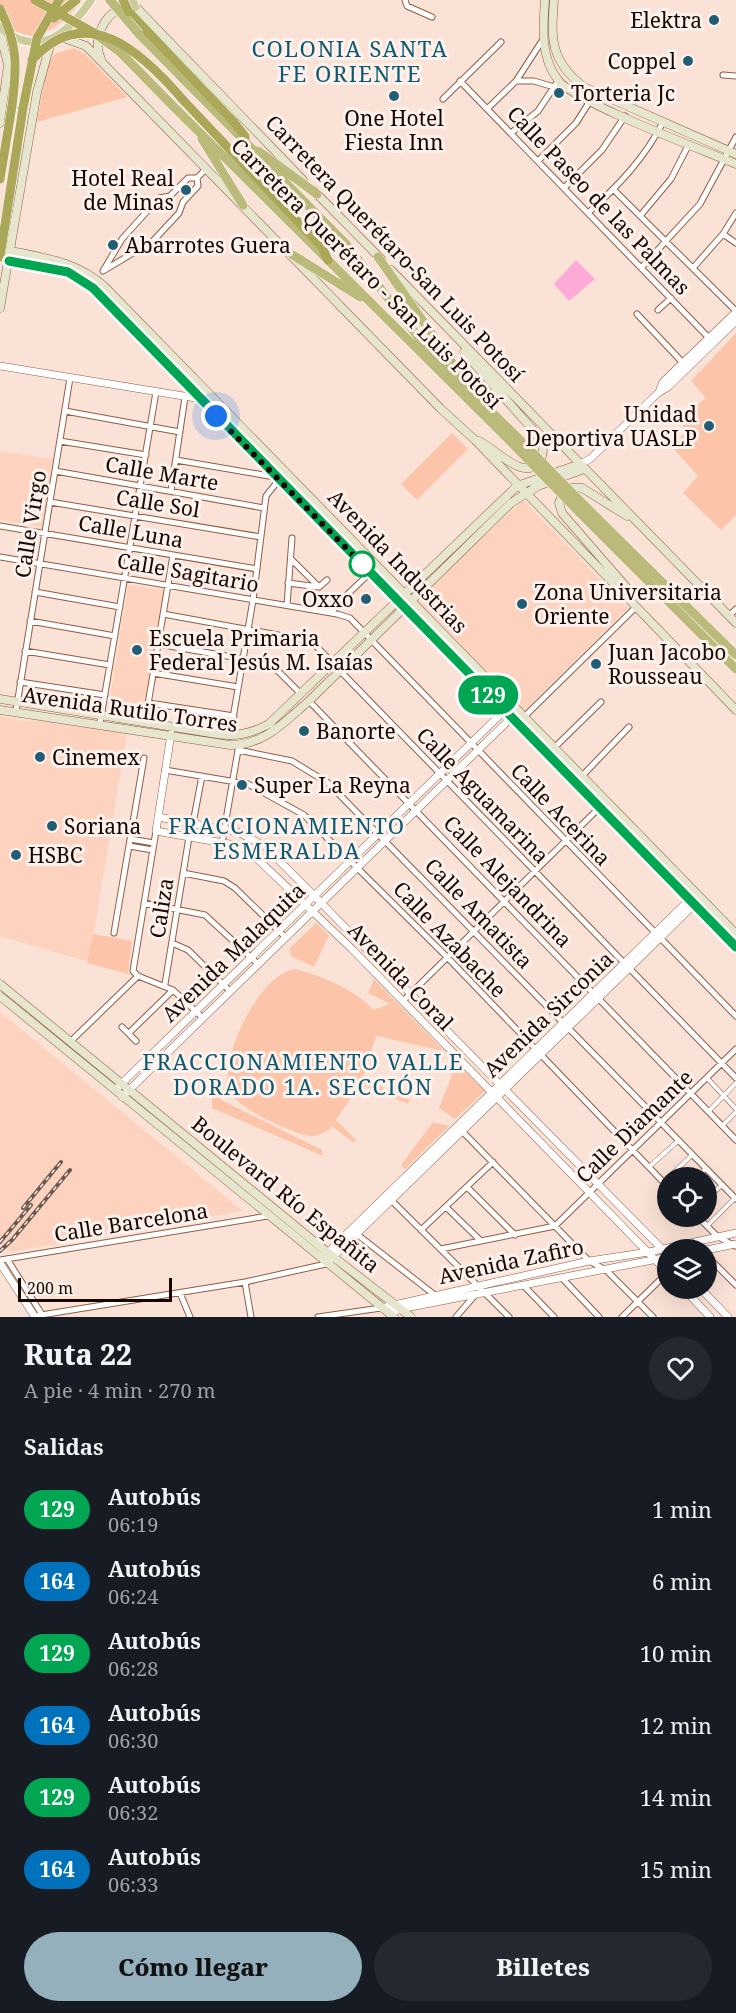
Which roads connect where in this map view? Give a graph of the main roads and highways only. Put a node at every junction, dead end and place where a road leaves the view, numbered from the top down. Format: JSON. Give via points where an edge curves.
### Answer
{"nodes":[{"id":1,"x":35,"y":0,"type":"edge"},
{"id":2,"x":48,"y":0,"type":"edge"},
{"id":3,"x":59,"y":0,"type":"edge"},
{"id":4,"x":76,"y":0,"type":"edge"},
{"id":5,"x":91,"y":0,"type":"edge"},
{"id":6,"x":110,"y":0,"type":"edge"},
{"id":7,"x":123,"y":0,"type":"edge"},
{"id":8,"x":545,"y":0,"type":"edge"},
{"id":9,"x":555,"y":0,"type":"edge"},
{"id":10,"x":133,"y":7,"type":"edge"},
{"id":11,"x":0,"y":9,"type":"edge"},
{"id":12,"x":0,"y":27,"type":"edge"},
{"id":13,"x":40,"y":29,"type":"junction"},
{"id":14,"x":0,"y":32,"type":"edge"},
{"id":15,"x":96,"y":34,"type":"junction"},
{"id":16,"x":55,"y":38,"type":"junction"},
{"id":17,"x":550,"y":51,"type":"junction"},
{"id":18,"x":32,"y":60,"type":"junction"},
{"id":19,"x":103,"y":63,"type":"junction"},
{"id":20,"x":37,"y":92,"type":"junction"},
{"id":21,"x":3,"y":93,"type":"junction"},
{"id":22,"x":0,"y":123,"type":"edge"},
{"id":23,"x":195,"y":127,"type":"junction"},
{"id":24,"x":246,"y":144,"type":"junction"},
{"id":25,"x":733,"y":152,"type":"edge"},
{"id":26,"x":736,"y":164,"type":"edge"},
{"id":27,"x":0,"y":179,"type":"edge"},
{"id":28,"x":316,"y":194,"type":"junction"},
{"id":29,"x":243,"y":205,"type":"junction"},
{"id":30,"x":11,"y":251,"type":"junction"},
{"id":31,"x":293,"y":255,"type":"junction"},
{"id":32,"x":378,"y":257,"type":"junction"},
{"id":33,"x":4,"y":259,"type":"edge"},
{"id":34,"x":328,"y":260,"type":"junction"},
{"id":35,"x":0,"y":308,"type":"edge"},
{"id":36,"x":376,"y":308,"type":"junction"},
{"id":37,"x":124,"y":319,"type":"junction"},
{"id":38,"x":145,"y":328,"type":"junction"},
{"id":39,"x":456,"y":337,"type":"junction"},
{"id":40,"x":473,"y":393,"type":"junction"},
{"id":41,"x":220,"y":413,"type":"junction"},
{"id":42,"x":512,"y":438,"type":"junction"},
{"id":43,"x":475,"y":440,"type":"junction"},
{"id":44,"x":582,"y":466,"type":"junction"},
{"id":45,"x":517,"y":486,"type":"junction"},
{"id":46,"x":524,"y":493,"type":"junction"},
{"id":47,"x":582,"y":510,"type":"junction"},
{"id":48,"x":638,"y":523,"type":"junction"},
{"id":49,"x":384,"y":587,"type":"junction"},
{"id":50,"x":403,"y":592,"type":"junction"},
{"id":51,"x":397,"y":599,"type":"junction"},
{"id":52,"x":410,"y":600,"type":"junction"},
{"id":53,"x":634,"y":605,"type":"junction"},
{"id":54,"x":403,"y":606,"type":"junction"},
{"id":55,"x":388,"y":614,"type":"junction"},
{"id":56,"x":419,"y":623,"type":"junction"},
{"id":57,"x":736,"y":623,"type":"edge"},
{"id":58,"x":736,"y":655,"type":"edge"},
{"id":59,"x":727,"y":659,"type":"junction"},
{"id":60,"x":336,"y":668,"type":"junction"},
{"id":61,"x":736,"y":669,"type":"edge"},
{"id":62,"x":736,"y":676,"type":"edge"},
{"id":63,"x":0,"y":699,"type":"edge"},
{"id":64,"x":0,"y":710,"type":"edge"},
{"id":65,"x":736,"y":710,"type":"edge"},
{"id":66,"x":101,"y":719,"type":"junction"},
{"id":67,"x":695,"y":899,"type":"junction"},
{"id":68,"x":736,"y":934,"type":"edge"},
{"id":69,"x":736,"y":948,"type":"edge"},
{"id":70,"x":0,"y":984,"type":"edge"},
{"id":71,"x":0,"y":996,"type":"edge"},
{"id":72,"x":392,"y":1316,"type":"edge"},
{"id":73,"x":411,"y":1317,"type":"edge"}],
"edges":[{"from":1,"to":15,"type":"highway","bridge":true},
{"from":2,"to":15,"type":"highway","bridge":true},
{"from":3,"to":13,"type":"highway","bridge":true},
{"from":4,"to":13,"type":"highway","bridge":true},
{"from":5,"to":16,"type":"main road"},
{"from":6,"to":24,"type":"highway","name":"Carretera Querétaro - San Luis Potosí","bridge":true},
{"from":7,"to":10,"type":"highway","bridge":true},
{"from":8,"to":17,"type":"main road","via":[[542,41]]},
{"from":9,"to":17,"type":"main road"},
{"from":10,"to":19,"type":"main road","via":[[123,8],[107,20],[99,34],[96,45]]},
{"from":10,"to":24,"type":"highway","via":[[233,121],[245,136]]},
{"from":10,"to":28,"type":"main road","name":"Carretera Querétaro-San Luis Potosí"},
{"from":11,"to":27,"type":"highway","bridge":true,"via":[[15,47],[17,66]]},
{"from":12,"to":16,"type":"main road","via":[[9,36],[24,41]]},
{"from":13,"to":18,"type":"highway","bridge":true},
{"from":14,"to":21,"type":"main road","via":[[8,65]]},
{"from":15,"to":23,"type":"highway","name":"Carretera Querétaro - San Luis Potosí","bridge":true,"via":[[121,53]]},
{"from":16,"to":19,"type":"main road","via":[[81,42]]},
{"from":16,"to":20,"type":"main road","via":[[44,60]]},
{"from":17,"to":25,"type":"main road","via":[[584,87]]},
{"from":17,"to":26,"type":"main road","via":[[556,84]]},
{"from":18,"to":33,"type":"highway","bridge":true},
{"from":18,"to":34,"type":"highway","bridge":true,"via":[[45,39],[74,21],[99,22],[115,28],[134,42],[184,101],[322,247]]},
{"from":19,"to":29,"type":"main road"},
{"from":20,"to":21,"type":"main road","via":[[30,85],[19,84]]},
{"from":20,"to":30,"type":"main road"},
{"from":21,"to":22,"type":"main road"},
{"from":23,"to":29,"type":"highway"},
{"from":23,"to":34,"type":"highway","name":"Carretera Querétaro - San Luis Potosí"},
{"from":24,"to":28,"type":"highway"},
{"from":24,"to":40,"type":"highway","name":"Carretera Querétaro - San Luis Potosí","via":[[346,244],[411,329]]},
{"from":28,"to":32,"type":"main road","name":"Carretera Querétaro-San Luis Potosí"},
{"from":29,"to":31,"type":"main road"},
{"from":30,"to":33,"type":"main road"},
{"from":30,"to":38,"type":"main road","name":"Avenida Industrias","via":[[67,263],[96,279]]},
{"from":31,"to":36,"type":"highway"},
{"from":31,"to":43,"type":"main road"},
{"from":32,"to":39,"type":"main road","name":"Carretera Querétaro-San Luis Potosí"},
{"from":32,"to":40,"type":"highway"},
{"from":33,"to":35,"type":"main road"},
{"from":33,"to":37,"type":"main road","name":"Avenida Industrias","via":[[68,272],[93,288]]},
{"from":34,"to":36,"type":"highway","name":"Carretera Querétaro - San Luis Potosí"},
{"from":36,"to":42,"type":"highway","name":"Carretera Querétaro - San Luis Potosí"},
{"from":37,"to":38,"type":"main road"},
{"from":37,"to":41,"type":"main road","name":"Avenida Industrias","via":[[200,399]]},
{"from":38,"to":41,"type":"main road","name":"Avenida Industrias","via":[[214,401]]},
{"from":39,"to":43,"type":"main road","via":[[461,348],[533,430],[544,453],[538,464],[528,469],[516,466],[489,445]]},
{"from":39,"to":44,"type":"main road","name":"Carretera Querétaro-San Luis Potosí"},
{"from":40,"to":42,"type":"highway","name":"Carretera Querétaro - San Luis Potosí"},
{"from":41,"to":49,"type":"main road","name":"Avenida Industrias","via":[[276,479]]},
{"from":41,"to":50,"type":"main road","name":"Avenida Industrias"},
{"from":42,"to":47,"type":"highway","name":"Carretera Querétaro - San Luis Potosí","bridge":true},
{"from":43,"to":45,"type":"main road"},
{"from":44,"to":45,"type":"main road","name":"Avenida Rutilo Torres"},
{"from":44,"to":46,"type":"main road","name":"Avenida Rutilo Torres"},
{"from":44,"to":48,"type":"main road","name":"Carretera Querétaro-San Luis Potosí"},
{"from":45,"to":46,"type":"main road"},
{"from":45,"to":50,"type":"main road","name":"Avenida Rutilo Torres"},
{"from":46,"to":52,"type":"main road","name":"Avenida Rutilo Torres"},
{"from":46,"to":53,"type":"main road"},
{"from":47,"to":58,"type":"highway","name":"Carretera Querétaro - San Luis Potosí"},
{"from":47,"to":59,"type":"highway","name":"Carretera Querétaro - San Luis Potosí"},
{"from":48,"to":53,"type":"main road","via":[[582,488],[566,490],[559,503],[562,513],[627,588]]},
{"from":48,"to":57,"type":"main road","name":"Carretera Querétaro-San Luis Potosí"},
{"from":49,"to":51,"type":"main road","name":"Avenida Industrias"},
{"from":49,"to":55,"type":"main road"},
{"from":50,"to":51,"type":"main road","name":"Avenida Rutilo Torres"},
{"from":50,"to":52,"type":"main road","name":"Avenida Industrias"},
{"from":51,"to":54,"type":"main road","name":"Avenida Industrias"},
{"from":51,"to":55,"type":"main road","name":"Avenida Rutilo Torres"},
{"from":52,"to":54,"type":"main road","name":"Avenida Rutilo Torres"},
{"from":52,"to":67,"type":"main road","name":"Avenida Industrias","via":[[555,747]]},
{"from":53,"to":65,"type":"main road"},
{"from":54,"to":55,"type":"main road","name":"Avenida Rutilo Torres"},
{"from":54,"to":56,"type":"main road","name":"Avenida Industrias"},
{"from":55,"to":56,"type":"main road"},
{"from":55,"to":60,"type":"main road","name":"Avenida Rutilo Torres"},
{"from":56,"to":67,"type":"main road","name":"Avenida Industrias","via":[[599,808]]},
{"from":59,"to":61,"type":"highway","name":"Carretera Querétaro - San Luis Potosí"},
{"from":59,"to":62,"type":"highway"},
{"from":60,"to":66,"type":"main road","name":"Avenida Rutilo Torres","via":[[269,724],[243,735]]},
{"from":60,"to":66,"type":"main road","name":"Avenida Rutilo Torres","via":[[276,730],[261,740],[237,747]]},
{"from":63,"to":66,"type":"main road","name":"Avenida Rutilo Torres"},
{"from":64,"to":66,"type":"main road","name":"Avenida Rutilo Torres"},
{"from":67,"to":68,"type":"main road","name":"Avenida Industrias"},
{"from":67,"to":69,"type":"main road","name":"Avenida Industrias"},
{"from":70,"to":73,"type":"main road","name":"Boulevard Río Españita"},
{"from":71,"to":72,"type":"main road","name":"Boulevard Río Españita","via":[[322,1263]]}]}
